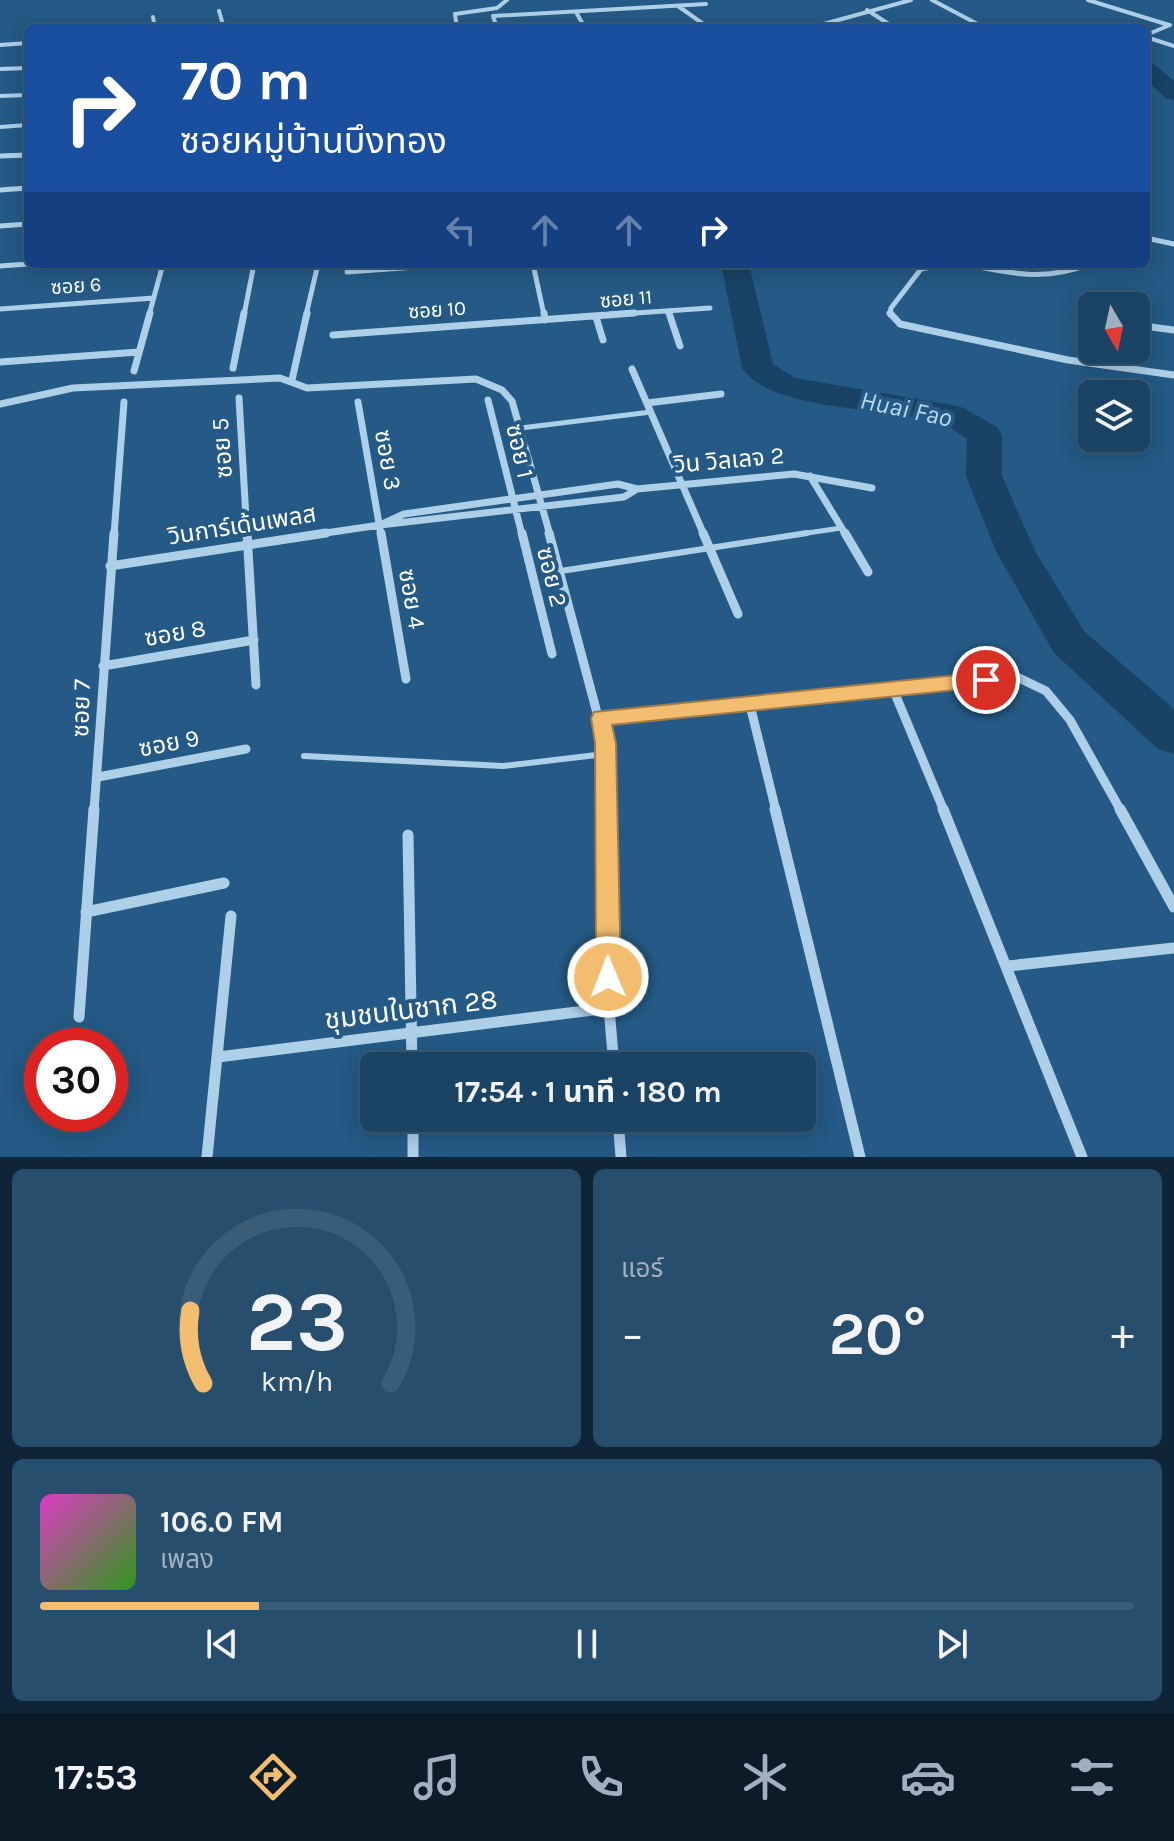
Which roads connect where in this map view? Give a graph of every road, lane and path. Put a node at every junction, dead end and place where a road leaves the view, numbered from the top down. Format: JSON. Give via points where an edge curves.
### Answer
{"nodes":[{"id":1,"x":507,"y":0,"type":"edge"},
{"id":2,"x":911,"y":0,"type":"edge"},
{"id":3,"x":932,"y":0,"type":"edge"},
{"id":4,"x":1088,"y":0,"type":"edge"},
{"id":5,"x":706,"y":4,"type":"dead end"},
{"id":6,"x":678,"y":5,"type":"junction"},
{"id":7,"x":867,"y":10,"type":"junction"},
{"id":8,"x":219,"y":11,"type":"dead end"},
{"id":9,"x":576,"y":12,"type":"junction"},
{"id":10,"x":153,"y":17,"type":"dead end"},
{"id":11,"x":154,"y":24,"type":"edge"},
{"id":12,"x":223,"y":24,"type":"edge"},
{"id":13,"x":456,"y":24,"type":"edge"},
{"id":14,"x":496,"y":24,"type":"edge"},
{"id":15,"x":583,"y":24,"type":"edge"},
{"id":16,"x":703,"y":24,"type":"edge"},
{"id":17,"x":822,"y":24,"type":"edge"},
{"id":18,"x":889,"y":24,"type":"edge"},
{"id":19,"x":977,"y":24,"type":"edge"},
{"id":20,"x":1172,"y":24,"type":"edge"},
{"id":21,"x":1150,"y":34,"type":"edge"},
{"id":22,"x":1150,"y":37,"type":"edge"},
{"id":23,"x":24,"y":43,"type":"edge"},
{"id":24,"x":0,"y":45,"type":"edge"},
{"id":25,"x":1174,"y":46,"type":"edge"},
{"id":26,"x":24,"y":68,"type":"edge"},
{"id":27,"x":0,"y":69,"type":"edge"},
{"id":28,"x":24,"y":95,"type":"edge"},
{"id":29,"x":0,"y":96,"type":"edge"},
{"id":30,"x":24,"y":125,"type":"edge"},
{"id":31,"x":0,"y":127,"type":"edge"},
{"id":32,"x":24,"y":155,"type":"edge"},
{"id":33,"x":0,"y":156,"type":"edge"},
{"id":34,"x":24,"y":188,"type":"edge"},
{"id":35,"x":0,"y":190,"type":"edge"},
{"id":36,"x":24,"y":224,"type":"edge"},
{"id":37,"x":0,"y":226,"type":"edge"},
{"id":38,"x":1150,"y":239,"type":"edge"},
{"id":39,"x":1174,"y":244,"type":"edge"},
{"id":40,"x":24,"y":264,"type":"edge"},
{"id":41,"x":0,"y":266,"type":"edge"},
{"id":42,"x":162,"y":268,"type":"edge"},
{"id":43,"x":253,"y":268,"type":"edge"},
{"id":44,"x":317,"y":268,"type":"edge"},
{"id":45,"x":402,"y":268,"type":"edge"},
{"id":46,"x":534,"y":268,"type":"edge"},
{"id":47,"x":926,"y":268,"type":"edge"},
{"id":48,"x":988,"y":268,"type":"edge"},
{"id":49,"x":1077,"y":268,"type":"edge"},
{"id":50,"x":347,"y":272,"type":"dead end"},
{"id":51,"x":154,"y":298,"type":"junction"},
{"id":52,"x":710,"y":308,"type":"dead end"},
{"id":53,"x":0,"y":309,"type":"edge"},
{"id":54,"x":668,"y":311,"type":"junction"},
{"id":55,"x":596,"y":317,"type":"junction"},
{"id":56,"x":545,"y":320,"type":"junction"},
{"id":57,"x":1150,"y":327,"type":"edge"},
{"id":58,"x":1174,"y":330,"type":"edge"},
{"id":59,"x":333,"y":335,"type":"dead end"},
{"id":60,"x":603,"y":340,"type":"dead end"},
{"id":61,"x":680,"y":346,"type":"dead end"},
{"id":62,"x":139,"y":352,"type":"junction"},
{"id":63,"x":0,"y":362,"type":"edge"},
{"id":64,"x":233,"y":368,"type":"dead end"},
{"id":65,"x":632,"y":369,"type":"dead end"},
{"id":66,"x":134,"y":371,"type":"dead end"},
{"id":67,"x":1174,"y":375,"type":"edge"},
{"id":68,"x":292,"y":380,"type":"junction"},
{"id":69,"x":721,"y":394,"type":"dead end"},
{"id":70,"x":239,"y":398,"type":"dead end"},
{"id":71,"x":488,"y":400,"type":"dead end"},
{"id":72,"x":124,"y":402,"type":"dead end"},
{"id":73,"x":358,"y":402,"type":"dead end"},
{"id":74,"x":647,"y":403,"type":"junction"},
{"id":75,"x":0,"y":404,"type":"edge"},
{"id":76,"x":651,"y":412,"type":"junction"},
{"id":77,"x":521,"y":428,"type":"junction"},
{"id":78,"x":810,"y":476,"type":"junction"},
{"id":79,"x":683,"y":483,"type":"junction"},
{"id":80,"x":872,"y":488,"type":"dead end"},
{"id":81,"x":637,"y":489,"type":"junction"},
{"id":82,"x":540,"y":494,"type":"junction"},
{"id":83,"x":511,"y":497,"type":"junction"},
{"id":84,"x":543,"y":506,"type":"junction"},
{"id":85,"x":514,"y":510,"type":"junction"},
{"id":86,"x":380,"y":525,"type":"junction"},
{"id":87,"x":841,"y":528,"type":"junction"},
{"id":88,"x":249,"y":543,"type":"junction"},
{"id":89,"x":710,"y":549,"type":"junction"},
{"id":90,"x":110,"y":566,"type":"junction"},
{"id":91,"x":561,"y":571,"type":"junction"},
{"id":92,"x":868,"y":572,"type":"dead end"},
{"id":93,"x":738,"y":614,"type":"dead end"},
{"id":94,"x":254,"y":640,"type":"junction"},
{"id":95,"x":552,"y":654,"type":"dead end"},
{"id":96,"x":103,"y":666,"type":"junction"},
{"id":97,"x":406,"y":679,"type":"dead end"},
{"id":98,"x":256,"y":685,"type":"dead end"},
{"id":99,"x":893,"y":689,"type":"junction"},
{"id":100,"x":749,"y":701,"type":"junction"},
{"id":101,"x":601,"y":718,"type":"junction"},
{"id":102,"x":246,"y":749,"type":"dead end"},
{"id":103,"x":605,"y":754,"type":"junction"},
{"id":104,"x":304,"y":756,"type":"dead end"},
{"id":105,"x":98,"y":777,"type":"junction"},
{"id":106,"x":408,"y":835,"type":"dead end"},
{"id":107,"x":224,"y":883,"type":"dead end"},
{"id":108,"x":1174,"y":907,"type":"edge"},
{"id":109,"x":86,"y":912,"type":"junction"},
{"id":110,"x":231,"y":916,"type":"dead end"},
{"id":111,"x":1174,"y":948,"type":"edge"},
{"id":112,"x":1008,"y":966,"type":"junction"},
{"id":113,"x":609,"y":1008,"type":"junction"},
{"id":114,"x":79,"y":1017,"type":"dead end"},
{"id":115,"x":411,"y":1033,"type":"junction"},
{"id":116,"x":412,"y":1052,"type":"edge"},
{"id":117,"x":613,"y":1052,"type":"edge"},
{"id":118,"x":218,"y":1057,"type":"junction"},
{"id":119,"x":413,"y":1132,"type":"edge"},
{"id":120,"x":619,"y":1132,"type":"edge"},
{"id":121,"x":207,"y":1157,"type":"edge"},
{"id":122,"x":413,"y":1157,"type":"edge"},
{"id":123,"x":621,"y":1157,"type":"edge"},
{"id":124,"x":860,"y":1157,"type":"edge"},
{"id":125,"x":1082,"y":1157,"type":"edge"}],
"edges":[{"from":1,"to":13,"type":"street","via":[[497,8],[455,14]]},
{"from":2,"to":7,"type":"street"},
{"from":3,"to":19,"type":"street"},
{"from":4,"to":20,"type":"street"},
{"from":5,"to":6,"type":"street"},
{"from":6,"to":9,"type":"street"},
{"from":6,"to":16,"type":"street"},
{"from":7,"to":17,"type":"street"},
{"from":7,"to":18,"type":"street"},
{"from":8,"to":12,"type":"street"},
{"from":9,"to":14,"type":"street","via":[[493,16]]},
{"from":9,"to":15,"type":"street"},
{"from":10,"to":11,"type":"street"},
{"from":20,"to":21,"type":"street"},
{"from":22,"to":25,"type":"street"},
{"from":23,"to":24,"type":"street"},
{"from":26,"to":27,"type":"street"},
{"from":28,"to":29,"type":"street"},
{"from":30,"to":31,"type":"street"},
{"from":32,"to":33,"type":"street"},
{"from":34,"to":35,"type":"street"},
{"from":36,"to":37,"type":"street"},
{"from":38,"to":39,"type":"street"},
{"from":40,"to":41,"type":"street"},
{"from":42,"to":51,"type":"street"},
{"from":43,"to":64,"type":"street"},
{"from":44,"to":68,"type":"street"},
{"from":45,"to":50,"type":"street","name":"ซอย 10"},
{"from":46,"to":56,"type":"street"},
{"from":47,"to":67,"type":"street","via":[[891,308],[890,316],[900,324],[1068,360]]},
{"from":48,"to":49,"type":"street","via":[[1055,275]]},
{"from":51,"to":53,"type":"street","name":"ซอย 6"},
{"from":51,"to":62,"type":"street"},
{"from":52,"to":54,"type":"street","name":"ซอย 11"},
{"from":54,"to":55,"type":"street","name":"ซอย 11"},
{"from":54,"to":61,"type":"street"},
{"from":55,"to":56,"type":"street","name":"ซอย 11"},
{"from":55,"to":60,"type":"street"},
{"from":56,"to":59,"type":"street","name":"ซอย 10"},
{"from":57,"to":58,"type":"street"},
{"from":62,"to":63,"type":"street"},
{"from":62,"to":66,"type":"street"},
{"from":65,"to":74,"type":"street"},
{"from":68,"to":75,"type":"street","via":[[73,388]]},
{"from":68,"to":77,"type":"street","via":[[307,388],[476,379],[500,385],[513,401]]},
{"from":69,"to":74,"type":"street"},
{"from":70,"to":88,"type":"street","name":"ซอย 5"},
{"from":71,"to":83,"type":"street","name":"ซอย 1"},
{"from":72,"to":90,"type":"street","name":"ซอย 7"},
{"from":73,"to":86,"type":"street","name":"ซอย 3"},
{"from":74,"to":76,"type":"street"},
{"from":76,"to":77,"type":"lane"},
{"from":76,"to":79,"type":"street"},
{"from":77,"to":82,"type":"street"},
{"from":78,"to":79,"type":"street","name":"วิน วิลเลจ 2"},
{"from":78,"to":80,"type":"street","name":"วิน วิลเลจ 2"},
{"from":78,"to":87,"type":"street"},
{"from":79,"to":81,"type":"street","name":"วิน วิลเลจ 2"},
{"from":79,"to":89,"type":"street"},
{"from":81,"to":82,"type":"street","name":"วิน วิลเลจ 2","via":[[618,484]]},
{"from":81,"to":84,"type":"street","name":"วิน วิลเลจ 2","via":[[624,497]]},
{"from":82,"to":83,"type":"street","name":"วินการ์เด้นเพลส"},
{"from":82,"to":84,"type":"street"},
{"from":83,"to":85,"type":"street","name":"ซอย 1"},
{"from":83,"to":86,"type":"street","name":"วินการ์เด้นเพลส","via":[[404,514]]},
{"from":84,"to":85,"type":"street","name":"วินการ์เด้นเพลส"},
{"from":84,"to":91,"type":"street"},
{"from":85,"to":86,"type":"street","name":"วินการ์เด้นเพลส"},
{"from":85,"to":95,"type":"street","name":"ซอย 2"},
{"from":86,"to":88,"type":"street","name":"วินการ์เด้นเพลส"},
{"from":86,"to":97,"type":"street","name":"ซอย 4"},
{"from":87,"to":89,"type":"lane"},
{"from":87,"to":92,"type":"street"},
{"from":88,"to":90,"type":"street","name":"วินการ์เด้นเพลส"},
{"from":88,"to":94,"type":"street"},
{"from":89,"to":91,"type":"lane"},
{"from":89,"to":93,"type":"street"},
{"from":90,"to":96,"type":"street","name":"ซอย 7"},
{"from":91,"to":101,"type":"street"},
{"from":94,"to":96,"type":"street","name":"ซอย 8"},
{"from":94,"to":98,"type":"street"},
{"from":96,"to":105,"type":"street","name":"ซอย 7"},
{"from":99,"to":100,"type":"street"},
{"from":99,"to":108,"type":"street","via":[[1017,677],[1046,691],[1070,720]]},
{"from":99,"to":112,"type":"street"},
{"from":100,"to":101,"type":"street"},
{"from":100,"to":124,"type":"street"},
{"from":101,"to":103,"type":"street"},
{"from":102,"to":105,"type":"street","name":"ซอย 9"},
{"from":103,"to":104,"type":"lane","via":[[503,766]]},
{"from":103,"to":113,"type":"street"},
{"from":105,"to":109,"type":"street","name":"ซอย 7"},
{"from":106,"to":115,"type":"street"},
{"from":107,"to":109,"type":"street"},
{"from":109,"to":114,"type":"street","name":"ซอย 7"},
{"from":110,"to":118,"type":"street"},
{"from":111,"to":112,"type":"street"},
{"from":112,"to":125,"type":"street"},
{"from":113,"to":115,"type":"street","name":"ชุมชนในชาก 28"},
{"from":113,"to":117,"type":"street"},
{"from":115,"to":116,"type":"street"},
{"from":115,"to":118,"type":"street","name":"ชุมชนในชาก 28"},
{"from":118,"to":121,"type":"street"},
{"from":119,"to":122,"type":"street"},
{"from":120,"to":123,"type":"street"}]}
